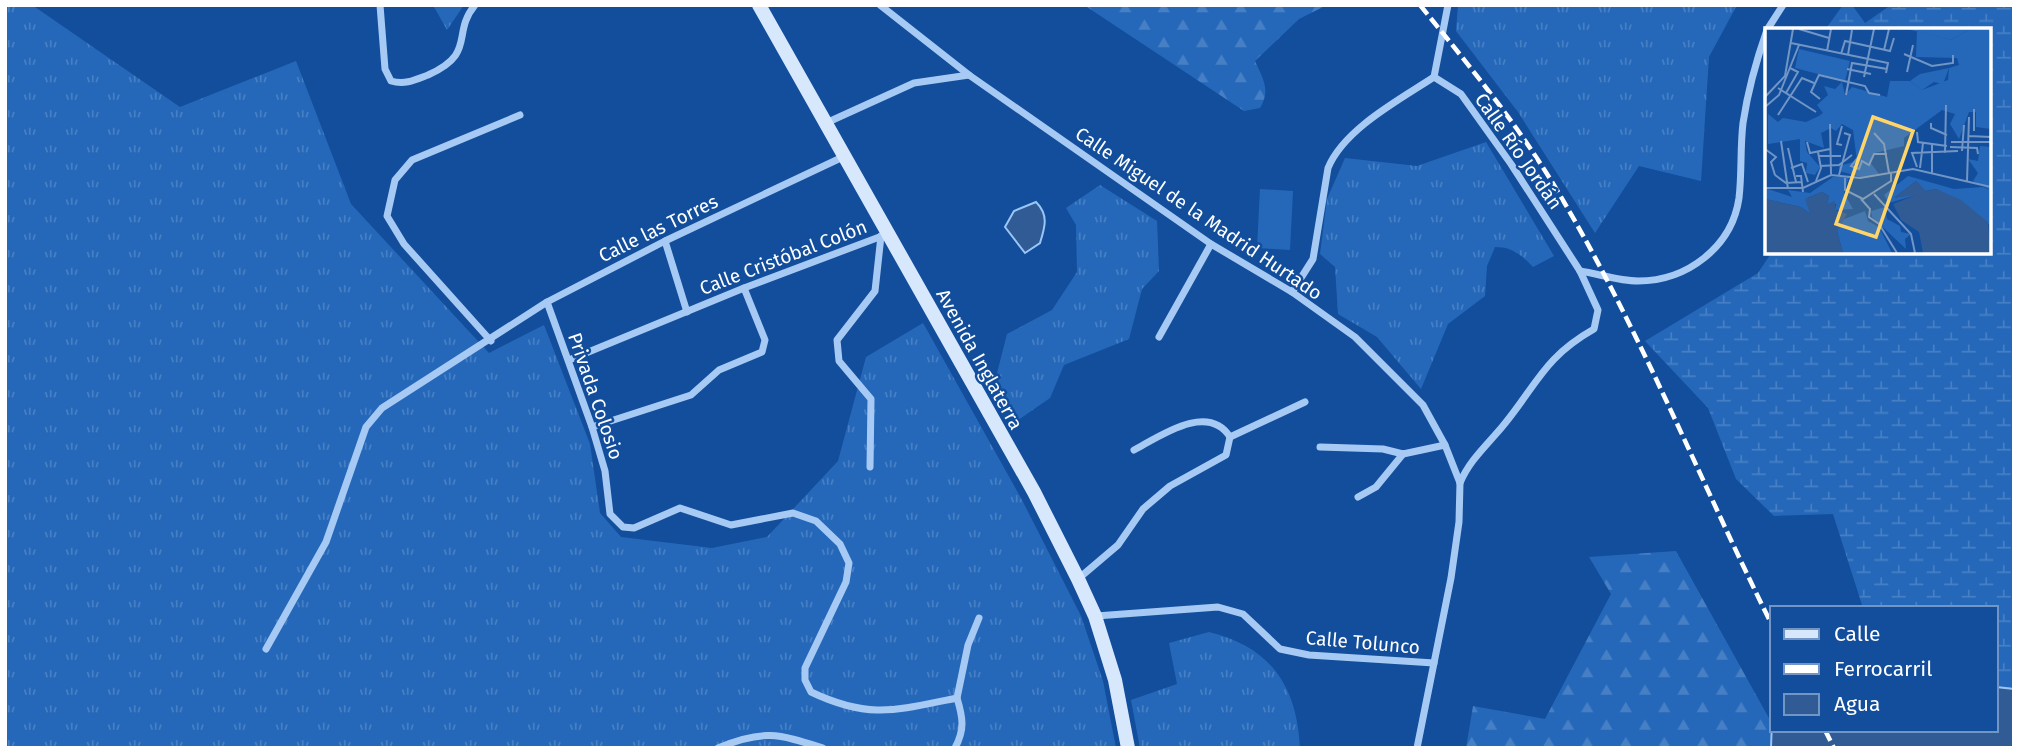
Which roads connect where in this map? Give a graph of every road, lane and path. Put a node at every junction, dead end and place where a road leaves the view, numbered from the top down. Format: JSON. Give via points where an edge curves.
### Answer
{"nodes":[{"id":1,"x":380,"y":5,"type":"edge"},
{"id":2,"x":475,"y":5,"type":"edge"},
{"id":3,"x":759,"y":5,"type":"edge"},
{"id":4,"x":880,"y":5,"type":"edge"},
{"id":5,"x":1448,"y":5,"type":"edge"},
{"id":6,"x":1783,"y":5,"type":"edge"},
{"id":7,"x":1768,"y":28,"type":"edge"},
{"id":8,"x":1765,"y":36,"type":"edge"},
{"id":9,"x":969,"y":75,"type":"junction"},
{"id":10,"x":1434,"y":77,"type":"junction"},
{"id":11,"x":520,"y":115,"type":"dead end"},
{"id":12,"x":826,"y":123,"type":"junction"},
{"id":13,"x":846,"y":156,"type":"junction"},
{"id":14,"x":886,"y":234,"type":"junction"},
{"id":15,"x":665,"y":241,"type":"junction"},
{"id":16,"x":1211,"y":244,"type":"junction"},
{"id":17,"x":1580,"y":271,"type":"junction"},
{"id":18,"x":744,"y":288,"type":"junction"},
{"id":19,"x":1292,"y":292,"type":"junction"},
{"id":20,"x":547,"y":302,"type":"junction"},
{"id":21,"x":687,"y":312,"type":"junction"},
{"id":22,"x":1159,"y":337,"type":"dead end"},
{"id":23,"x":491,"y":341,"type":"junction"},
{"id":24,"x":569,"y":360,"type":"junction"},
{"id":25,"x":1305,"y":402,"type":"dead end"},
{"id":26,"x":592,"y":427,"type":"junction"},
{"id":27,"x":1230,"y":437,"type":"junction"},
{"id":28,"x":1445,"y":445,"type":"junction"},
{"id":29,"x":1320,"y":447,"type":"dead end"},
{"id":30,"x":1134,"y":450,"type":"dead end"},
{"id":31,"x":1403,"y":454,"type":"junction"},
{"id":32,"x":870,"y":467,"type":"dead end"},
{"id":33,"x":1460,"y":483,"type":"junction"},
{"id":34,"x":1358,"y":497,"type":"dead end"},
{"id":35,"x":1078,"y":579,"type":"junction"},
{"id":36,"x":1095,"y":616,"type":"junction"},
{"id":37,"x":979,"y":618,"type":"dead end"},
{"id":38,"x":266,"y":649,"type":"dead end"},
{"id":39,"x":1434,"y":663,"type":"junction"},
{"id":40,"x":957,"y":698,"type":"junction"},
{"id":41,"x":718,"y":748,"type":"edge"},
{"id":42,"x":822,"y":748,"type":"edge"},
{"id":43,"x":955,"y":748,"type":"edge"},
{"id":44,"x":1128,"y":748,"type":"edge"},
{"id":45,"x":1417,"y":748,"type":"edge"}],
"edges":[{"from":1,"to":2,"type":"street","via":[[385,69],[391,81],[402,84],[456,60]]},
{"from":3,"to":12,"type":"main road","name":"Avenida Inglaterra"},
{"from":4,"to":9,"type":"street","name":"Calle Miguel de la Madrid Hurtado"},
{"from":5,"to":10,"type":"street"},
{"from":6,"to":7,"type":"street"},
{"from":8,"to":17,"type":"street","via":[[1752,72],[1743,125],[1739,200],[1725,240],[1675,276],[1637,281]]},
{"from":9,"to":12,"type":"street","via":[[914,83]]},
{"from":9,"to":16,"type":"street","name":"Calle Miguel de la Madrid Hurtado"},
{"from":10,"to":17,"type":"street","name":"Calle Río Jordán","via":[[1461,94]]},
{"from":10,"to":19,"type":"street","via":[[1379,112],[1334,154],[1312,259]]},
{"from":11,"to":23,"type":"street","via":[[412,160],[395,180],[387,216],[404,244]]},
{"from":12,"to":13,"type":"main road","name":"Avenida Inglaterra"},
{"from":13,"to":14,"type":"main road","name":"Avenida Inglaterra"},
{"from":13,"to":15,"type":"street","name":"Calle las Torres"},
{"from":14,"to":18,"type":"street","name":"Calle Cristóbal Colón"},
{"from":14,"to":32,"type":"street","via":[[875,291],[837,340],[839,361],[871,399]]},
{"from":14,"to":35,"type":"main road","name":"Avenida Inglaterra","via":[[1034,492]]},
{"from":15,"to":20,"type":"street","name":"Calle las Torres"},
{"from":15,"to":21,"type":"street","name":"Calle Cristóbal Colón"},
{"from":16,"to":19,"type":"street","name":"Calle Miguel de la Madrid Hurtado"},
{"from":16,"to":22,"type":"street"},
{"from":17,"to":33,"type":"street","name":"Calle Río Jordán","via":[[1598,310],[1594,329],[1550,360],[1503,425],[1466,466]]},
{"from":18,"to":21,"type":"street","name":"Calle Cristóbal Colón"},
{"from":18,"to":26,"type":"street","via":[[765,340],[762,352],[719,370],[691,395]]},
{"from":19,"to":28,"type":"street","name":"Calle Miguel de la Madrid Hurtado","via":[[1355,337],[1423,405]]},
{"from":20,"to":23,"type":"street","name":"Calle las Torres"},
{"from":20,"to":24,"type":"street","name":"Privada Colosio"},
{"from":21,"to":24,"type":"street","name":"Calle Cristóbal Colón"},
{"from":23,"to":38,"type":"street","name":"Calle las Torres","via":[[382,408],[366,427],[327,542]]},
{"from":24,"to":26,"type":"street","name":"Privada Colosio"},
{"from":25,"to":27,"type":"street"},
{"from":26,"to":40,"type":"street","name":"Privada Colosio","via":[[605,471],[610,514],[622,527],[634,528],[680,508],[731,525],[793,513],[816,521],[840,544],[849,563],[846,582],[806,668],[811,692],[883,713]]},
{"from":27,"to":30,"type":"street","via":[[1225,428],[1207,421],[1184,424]]},
{"from":27,"to":35,"type":"street","via":[[1226,455],[1170,486],[1143,509],[1118,545]]},
{"from":28,"to":31,"type":"street"},
{"from":28,"to":33,"type":"street","name":"Calle Miguel de la Madrid Hurtado"},
{"from":29,"to":31,"type":"street"},
{"from":31,"to":34,"type":"street","via":[[1376,487]]},
{"from":33,"to":39,"type":"street","name":"Calle Miguel de la Madrid Hurtado","via":[[1459,522]]},
{"from":35,"to":36,"type":"main road","name":"Avenida Inglaterra"},
{"from":36,"to":39,"type":"street","name":"Calle Tolunco","via":[[1218,607],[1242,614],[1279,649]]},
{"from":36,"to":44,"type":"main road","name":"Avenida Inglaterra","via":[[1115,680]]},
{"from":37,"to":40,"type":"street"},
{"from":39,"to":45,"type":"street","name":"Calle Miguel de la Madrid Hurtado"},
{"from":40,"to":43,"type":"street","via":[[964,719]]},
{"from":41,"to":42,"type":"street","via":[[775,733]]}]}
